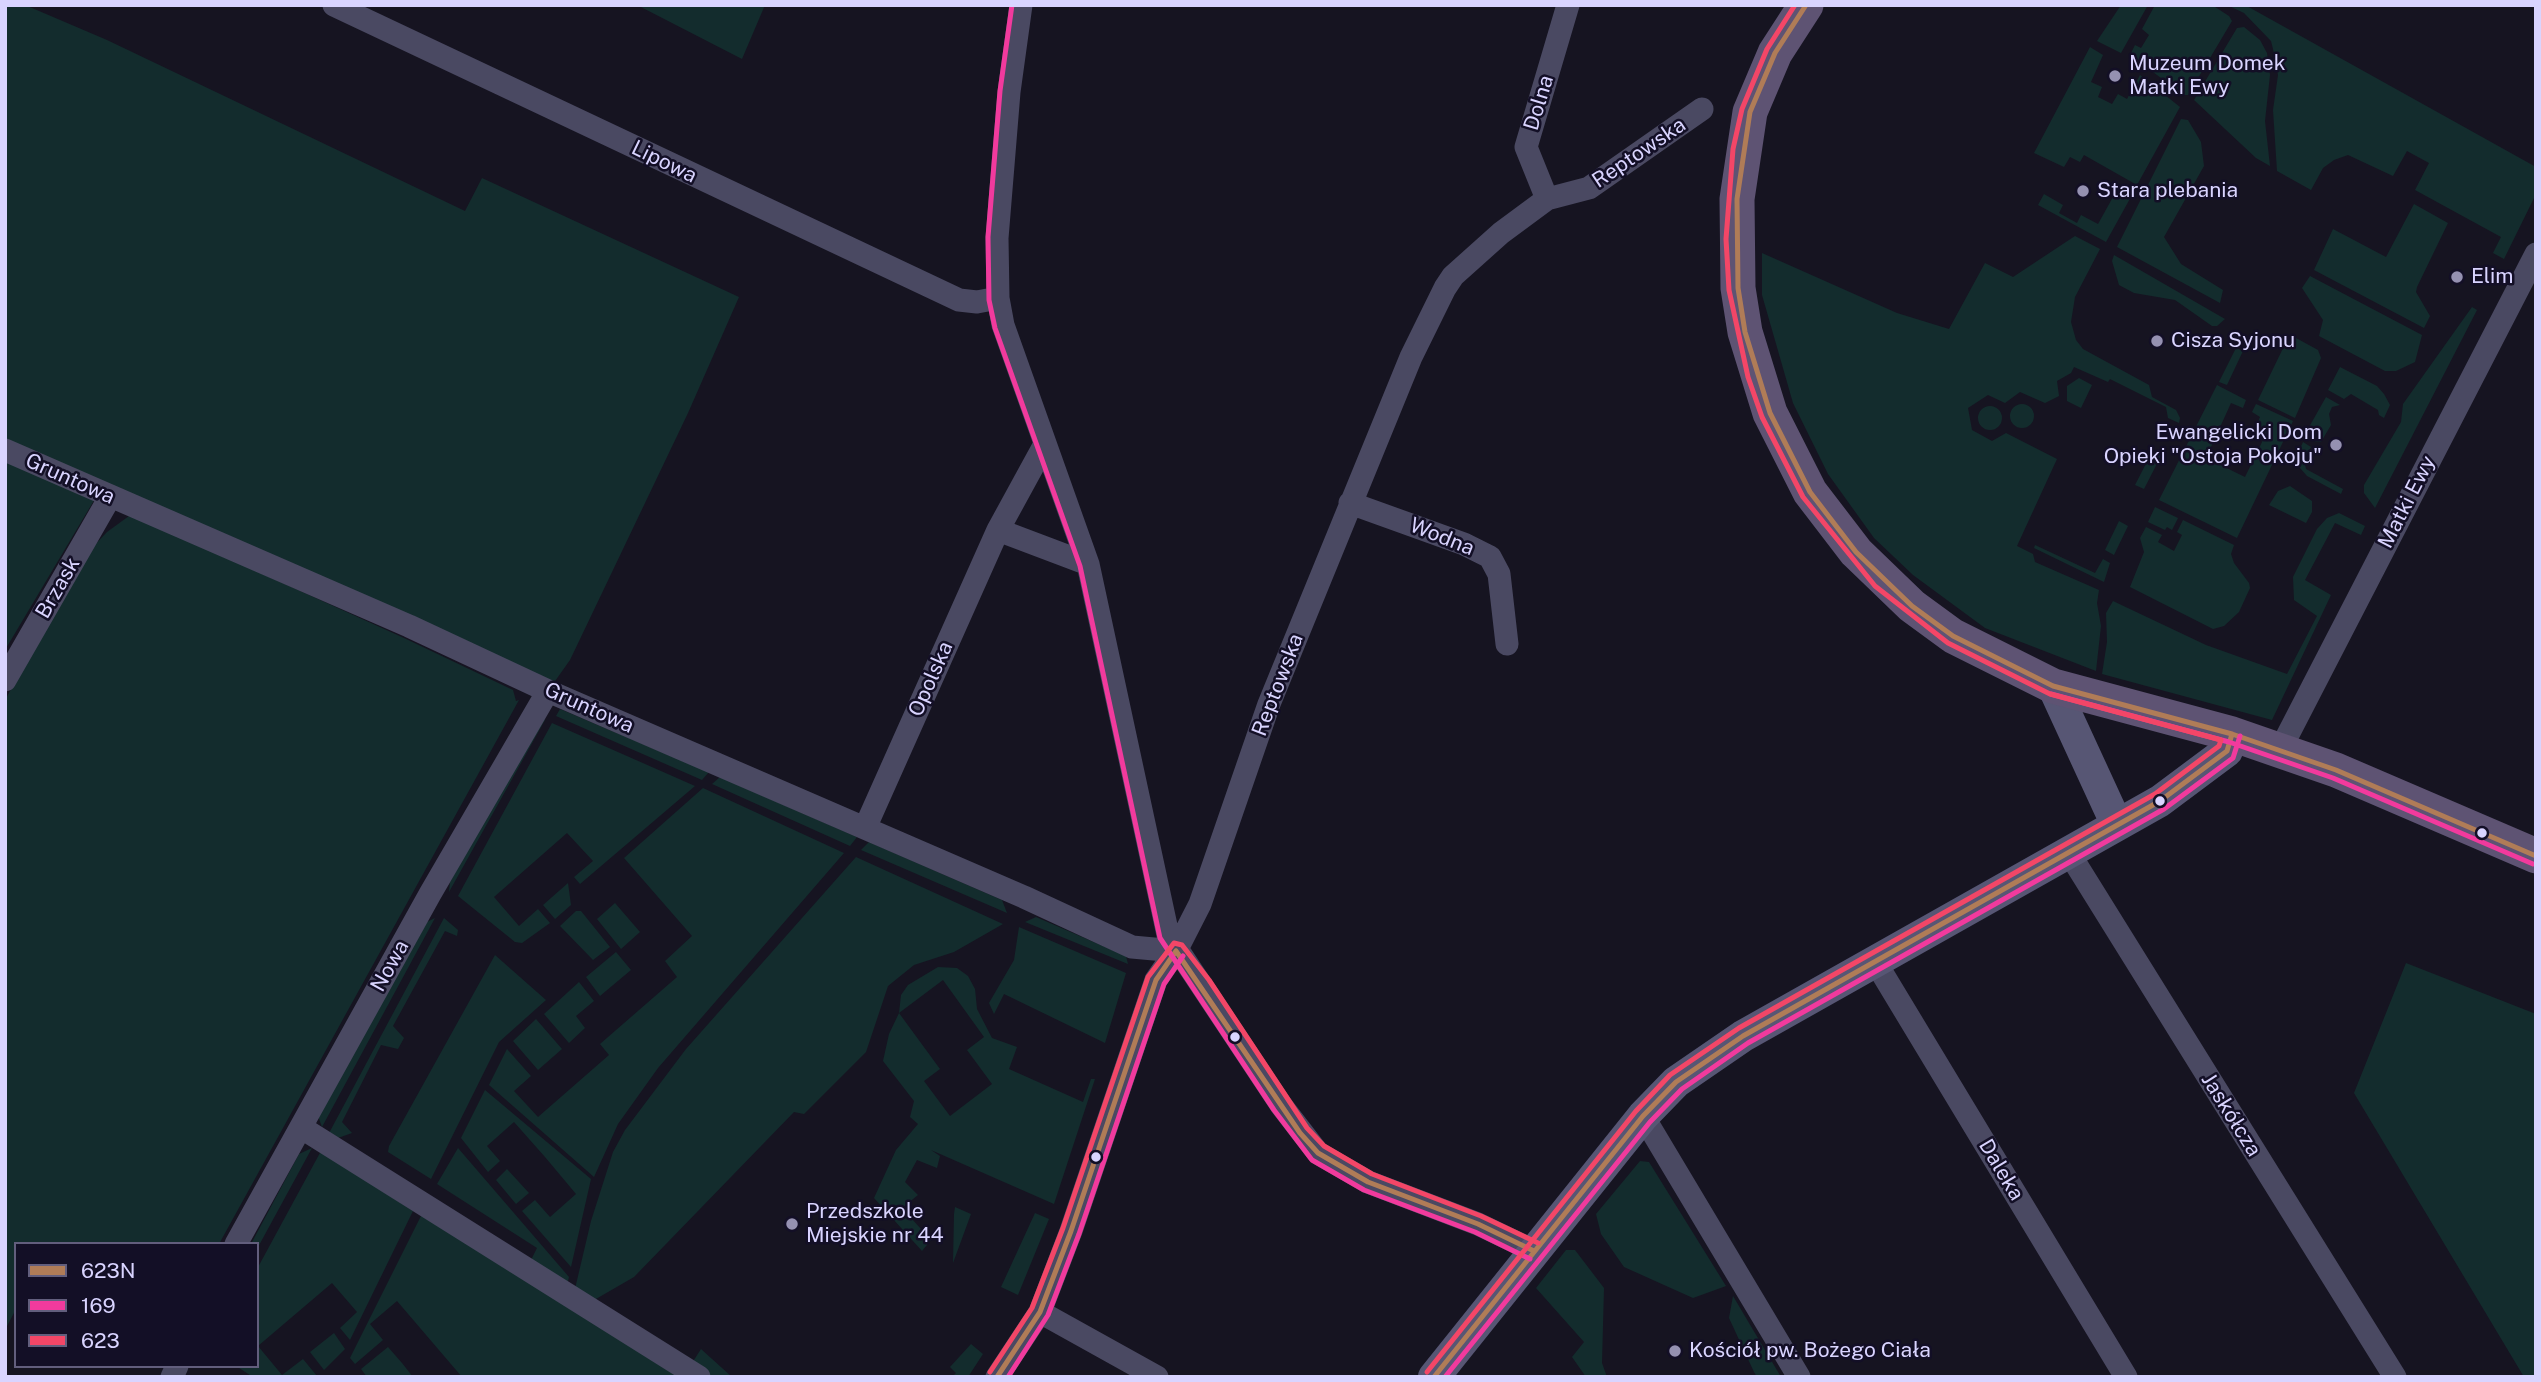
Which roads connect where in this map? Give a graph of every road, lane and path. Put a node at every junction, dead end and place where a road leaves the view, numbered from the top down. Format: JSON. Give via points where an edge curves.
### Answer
{"nodes":[{"id":1,"x":334,"y":5,"type":"edge"},
{"id":2,"x":1021,"y":5,"type":"edge"},
{"id":3,"x":1568,"y":5,"type":"edge"},
{"id":4,"x":1806,"y":5,"type":"edge"},
{"id":5,"x":1702,"y":109,"type":"dead end"},
{"id":6,"x":1547,"y":199,"type":"junction"},
{"id":7,"x":2536,"y":254,"type":"edge"},
{"id":8,"x":998,"y":298,"type":"junction"},
{"id":9,"x":1045,"y":444,"type":"junction"},
{"id":10,"x":5,"y":450,"type":"edge"},
{"id":11,"x":110,"y":497,"type":"junction"},
{"id":12,"x":1350,"y":503,"type":"junction"},
{"id":13,"x":998,"y":530,"type":"junction"},
{"id":14,"x":1088,"y":564,"type":"junction"},
{"id":15,"x":1507,"y":644,"type":"dead end"},
{"id":16,"x":5,"y":680,"type":"edge"},
{"id":17,"x":2053,"y":686,"type":"junction"},
{"id":18,"x":548,"y":691,"type":"junction"},
{"id":19,"x":2232,"y":734,"type":"junction"},
{"id":20,"x":2280,"y":750,"type":"junction"},
{"id":21,"x":2117,"y":825,"type":"junction"},
{"id":22,"x":864,"y":828,"type":"junction"},
{"id":23,"x":2069,"y":853,"type":"junction"},
{"id":24,"x":2536,"y":856,"type":"edge"},
{"id":25,"x":1176,"y":951,"type":"junction"},
{"id":26,"x":1876,"y":963,"type":"junction"},
{"id":27,"x":1643,"y":1116,"type":"junction"},
{"id":28,"x":302,"y":1128,"type":"junction"},
{"id":29,"x":237,"y":1242,"type":"edge"},
{"id":30,"x":1534,"y":1251,"type":"junction"},
{"id":31,"x":1040,"y":1312,"type":"junction"},
{"id":32,"x":699,"y":1377,"type":"edge"},
{"id":33,"x":998,"y":1377,"type":"edge"},
{"id":34,"x":1157,"y":1377,"type":"edge"},
{"id":35,"x":1434,"y":1377,"type":"edge"},
{"id":36,"x":1798,"y":1377,"type":"edge"},
{"id":37,"x":2126,"y":1377,"type":"edge"},
{"id":38,"x":2395,"y":1377,"type":"edge"}],
"edges":[{"from":1,"to":8,"type":"street","name":"Lipowa","via":[[959,300]]},
{"from":2,"to":8,"type":"street","via":[[997,238]]},
{"from":3,"to":6,"type":"street","name":"Dolna","via":[[1526,147]]},
{"from":4,"to":17,"type":"main road","via":[[1775,53],[1750,112],[1737,199],[1738,288],[1748,342],[1770,413],[1810,492],[1881,580],[1953,636]]},
{"from":5,"to":6,"type":"street","name":"Reptowska","via":[[1588,188]]},
{"from":6,"to":12,"type":"street","name":"Reptowska","via":[[1453,276],[1411,356]]},
{"from":7,"to":20,"type":"street","name":"Matki Ewy"},
{"from":8,"to":9,"type":"street"},
{"from":9,"to":13,"type":"street","name":"Opolska"},
{"from":9,"to":14,"type":"street"},
{"from":10,"to":11,"type":"street","name":"Gruntowa"},
{"from":11,"to":16,"type":"street","name":"Brzask"},
{"from":11,"to":18,"type":"street","name":"Gruntowa"},
{"from":12,"to":15,"type":"street","name":"Wodna","via":[[1490,557],[1499,574]]},
{"from":12,"to":25,"type":"street","name":"Reptowska","via":[[1269,704],[1200,904]]},
{"from":13,"to":14,"type":"street"},
{"from":13,"to":22,"type":"street","name":"Opolska"},
{"from":14,"to":25,"type":"street","via":[[1162,917]]},
{"from":17,"to":19,"type":"main road"},
{"from":17,"to":21,"type":"street"},
{"from":18,"to":22,"type":"street","name":"Gruntowa"},
{"from":18,"to":28,"type":"street","name":"Nowa"},
{"from":19,"to":20,"type":"main road"},
{"from":19,"to":21,"type":"street","via":[[2227,751],[2160,801]]},
{"from":20,"to":24,"type":"main road"},
{"from":21,"to":23,"type":"street"},
{"from":22,"to":25,"type":"street","name":"Gruntowa","via":[[1132,947]]},
{"from":23,"to":26,"type":"street"},
{"from":23,"to":38,"type":"street","name":"Jaskółcza"},
{"from":25,"to":30,"type":"street","via":[[1318,1153],[1368,1182]]},
{"from":25,"to":31,"type":"street","name":"Reptowska","via":[[1156,980]]},
{"from":26,"to":27,"type":"street","via":[[1742,1036],[1676,1082]]},
{"from":26,"to":37,"type":"street","name":"Daleka"},
{"from":27,"to":30,"type":"street"},
{"from":27,"to":36,"type":"street"},
{"from":28,"to":29,"type":"street","name":"Nowa"},
{"from":28,"to":32,"type":"street"},
{"from":30,"to":35,"type":"street"},
{"from":31,"to":33,"type":"street","name":"Reptowska"},
{"from":31,"to":34,"type":"street"}]}
